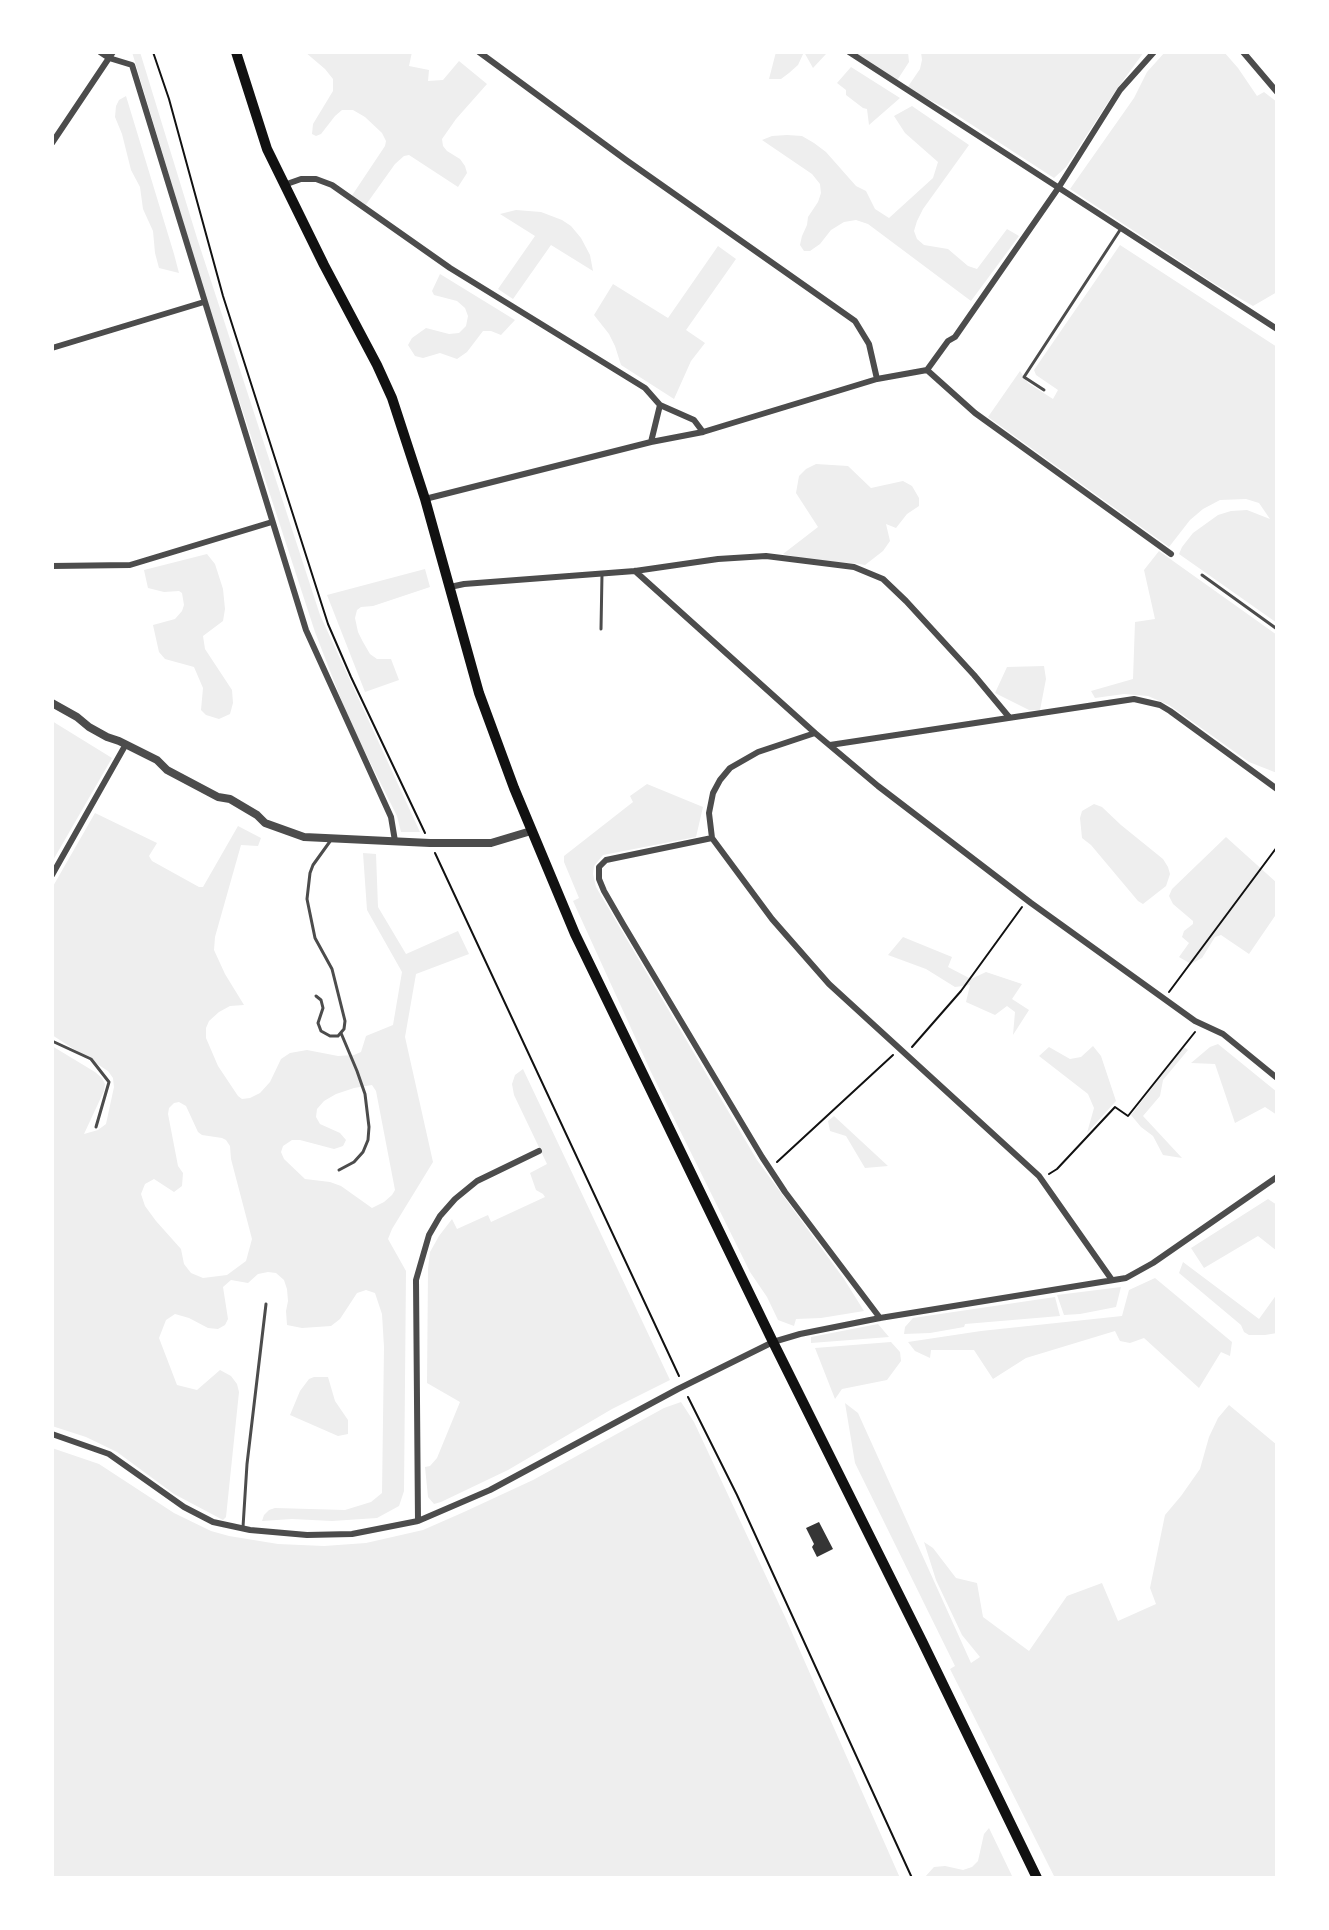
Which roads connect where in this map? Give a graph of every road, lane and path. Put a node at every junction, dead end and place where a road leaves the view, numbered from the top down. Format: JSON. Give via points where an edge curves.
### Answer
{"nodes":[{"id":1,"x":100,"y":52,"type":"edge"},
{"id":2,"x":153,"y":52,"type":"edge"},
{"id":3,"x":236,"y":52,"type":"edge"},
{"id":4,"x":479,"y":52,"type":"edge"},
{"id":5,"x":849,"y":52,"type":"edge"},
{"id":6,"x":1154,"y":52,"type":"edge"},
{"id":7,"x":1243,"y":52,"type":"edge"},
{"id":8,"x":111,"y":55,"type":"edge"},
{"id":9,"x":1277,"y":92,"type":"edge"},
{"id":10,"x":52,"y":143,"type":"edge"},
{"id":11,"x":284,"y":185,"type":"junction"},
{"id":12,"x":1059,"y":187,"type":"junction"},
{"id":13,"x":1122,"y":227,"type":"junction"},
{"id":14,"x":204,"y":302,"type":"junction"},
{"id":15,"x":1277,"y":329,"type":"edge"},
{"id":16,"x":52,"y":348,"type":"edge"},
{"id":17,"x":927,"y":370,"type":"junction"},
{"id":18,"x":877,"y":379,"type":"junction"},
{"id":19,"x":1044,"y":390,"type":"dead end"},
{"id":20,"x":660,"y":405,"type":"junction"},
{"id":21,"x":703,"y":432,"type":"junction"},
{"id":22,"x":651,"y":442,"type":"junction"},
{"id":23,"x":425,"y":499,"type":"junction"},
{"id":24,"x":272,"y":522,"type":"junction"},
{"id":25,"x":1171,"y":554,"type":"dead end"},
{"id":26,"x":52,"y":566,"type":"edge"},
{"id":27,"x":635,"y":571,"type":"junction"},
{"id":28,"x":602,"y":574,"type":"junction"},
{"id":29,"x":1202,"y":575,"type":"dead end"},
{"id":30,"x":450,"y":587,"type":"junction"},
{"id":31,"x":601,"y":629,"type":"dead end"},
{"id":32,"x":1277,"y":629,"type":"edge"},
{"id":33,"x":52,"y":703,"type":"edge"},
{"id":34,"x":1009,"y":717,"type":"junction"},
{"id":35,"x":815,"y":733,"type":"junction"},
{"id":36,"x":126,"y":744,"type":"junction"},
{"id":37,"x":830,"y":745,"type":"junction"},
{"id":38,"x":1277,"y":789,"type":"edge"},
{"id":39,"x":531,"y":831,"type":"junction"},
{"id":40,"x":333,"y":837,"type":"junction"},
{"id":41,"x":712,"y":838,"type":"junction"},
{"id":42,"x":395,"y":841,"type":"junction"},
{"id":43,"x":430,"y":843,"type":"junction"},
{"id":44,"x":1277,"y":847,"type":"edge"},
{"id":45,"x":52,"y":875,"type":"edge"},
{"id":46,"x":1027,"y":899,"type":"junction"},
{"id":47,"x":316,"y":996,"type":"dead end"},
{"id":48,"x":1163,"y":999,"type":"junction"},
{"id":49,"x":1201,"y":1025,"type":"junction"},
{"id":50,"x":341,"y":1033,"type":"junction"},
{"id":51,"x":52,"y":1041,"type":"edge"},
{"id":52,"x":903,"y":1051,"type":"junction"},
{"id":53,"x":1277,"y":1078,"type":"edge"},
{"id":54,"x":96,"y":1127,"type":"dead end"},
{"id":55,"x":539,"y":1151,"type":"dead end"},
{"id":56,"x":339,"y":1170,"type":"dead end"},
{"id":57,"x":770,"y":1170,"type":"junction"},
{"id":58,"x":1277,"y":1177,"type":"edge"},
{"id":59,"x":1041,"y":1179,"type":"junction"},
{"id":60,"x":1112,"y":1280,"type":"junction"},
{"id":61,"x":266,"y":1304,"type":"dead end"},
{"id":62,"x":880,"y":1318,"type":"junction"},
{"id":63,"x":773,"y":1342,"type":"junction"},
{"id":64,"x":683,"y":1386,"type":"junction"},
{"id":65,"x":52,"y":1434,"type":"edge"},
{"id":66,"x":418,"y":1521,"type":"junction"},
{"id":67,"x":243,"y":1529,"type":"junction"},
{"id":68,"x":912,"y":1878,"type":"edge"},
{"id":69,"x":1037,"y":1878,"type":"edge"}],
"edges":[{"from":1,"to":8,"type":"street"},
{"from":2,"to":43,"type":"path","via":[[223,296],[328,624]]},
{"from":3,"to":11,"type":"main road"},
{"from":4,"to":18,"type":"street","via":[[855,321],[869,344]]},
{"from":5,"to":12,"type":"street"},
{"from":6,"to":12,"type":"street","via":[[1120,90]]},
{"from":7,"to":9,"type":"street"},
{"from":8,"to":10,"type":"street"},
{"from":8,"to":14,"type":"street","via":[[132,65]]},
{"from":11,"to":20,"type":"street","via":[[316,179],[332,185],[450,268],[645,388]]},
{"from":11,"to":23,"type":"main road","via":[[392,398]]},
{"from":12,"to":13,"type":"street"},
{"from":12,"to":17,"type":"street"},
{"from":13,"to":15,"type":"street"},
{"from":13,"to":19,"type":"lane","via":[[1024,377]]},
{"from":14,"to":16,"type":"street"},
{"from":14,"to":24,"type":"street"},
{"from":17,"to":18,"type":"street"},
{"from":17,"to":25,"type":"street","via":[[975,413]]},
{"from":18,"to":21,"type":"street"},
{"from":20,"to":21,"type":"street","via":[[694,420]]},
{"from":20,"to":22,"type":"street"},
{"from":21,"to":22,"type":"street"},
{"from":22,"to":23,"type":"street"},
{"from":23,"to":30,"type":"main road"},
{"from":24,"to":26,"type":"street","via":[[130,565]]},
{"from":24,"to":42,"type":"street","via":[[306,630],[391,817]]},
{"from":27,"to":28,"type":"street"},
{"from":27,"to":34,"type":"street","via":[[766,556],[854,567],[883,579],[906,601]]},
{"from":27,"to":35,"type":"street"},
{"from":28,"to":30,"type":"street"},
{"from":28,"to":31,"type":"lane"},
{"from":29,"to":32,"type":"lane"},
{"from":30,"to":39,"type":"main road","via":[[479,693]]},
{"from":33,"to":36,"type":"street"},
{"from":34,"to":37,"type":"street"},
{"from":34,"to":38,"type":"street","via":[[1146,701],[1188,722]]},
{"from":35,"to":37,"type":"street"},
{"from":35,"to":41,"type":"street","via":[[758,752],[730,768],[713,793]]},
{"from":36,"to":40,"type":"street","via":[[265,823],[304,837]]},
{"from":36,"to":45,"type":"street"},
{"from":37,"to":46,"type":"street"},
{"from":39,"to":43,"type":"street","via":[[491,843]]},
{"from":39,"to":63,"type":"main road","via":[[575,934]]},
{"from":40,"to":42,"type":"street"},
{"from":40,"to":50,"type":"lane","via":[[313,865],[307,899],[315,938],[337,986],[345,1021]]},
{"from":41,"to":52,"type":"street","via":[[820,973]]},
{"from":41,"to":57,"type":"street","via":[[606,860],[599,867],[599,879]]},
{"from":42,"to":43,"type":"street"},
{"from":43,"to":64,"type":"path"},
{"from":44,"to":48,"type":"path"},
{"from":46,"to":48,"type":"street"},
{"from":46,"to":52,"type":"path","via":[[961,991]]},
{"from":47,"to":50,"type":"lane","via":[[323,1008],[321,1031],[330,1036]]},
{"from":48,"to":49,"type":"street"},
{"from":49,"to":53,"type":"street","via":[[1223,1034]]},
{"from":49,"to":59,"type":"path","via":[[1128,1116],[1115,1107]]},
{"from":50,"to":56,"type":"lane","via":[[365,1094],[369,1127],[363,1152]]},
{"from":51,"to":54,"type":"lane","via":[[91,1059],[109,1082]]},
{"from":52,"to":57,"type":"path"},
{"from":52,"to":59,"type":"street"},
{"from":55,"to":66,"type":"street","via":[[477,1181],[455,1199],[429,1235],[416,1280]]},
{"from":57,"to":62,"type":"street"},
{"from":58,"to":60,"type":"street","via":[[1153,1263]]},
{"from":59,"to":60,"type":"street"},
{"from":60,"to":62,"type":"street"},
{"from":61,"to":67,"type":"lane"},
{"from":62,"to":63,"type":"street"},
{"from":63,"to":64,"type":"street"},
{"from":63,"to":69,"type":"main road"},
{"from":64,"to":66,"type":"street","via":[[490,1490]]},
{"from":64,"to":68,"type":"path"},
{"from":65,"to":67,"type":"street","via":[[109,1454],[184,1507]]},
{"from":66,"to":67,"type":"street","via":[[352,1534]]}]}
